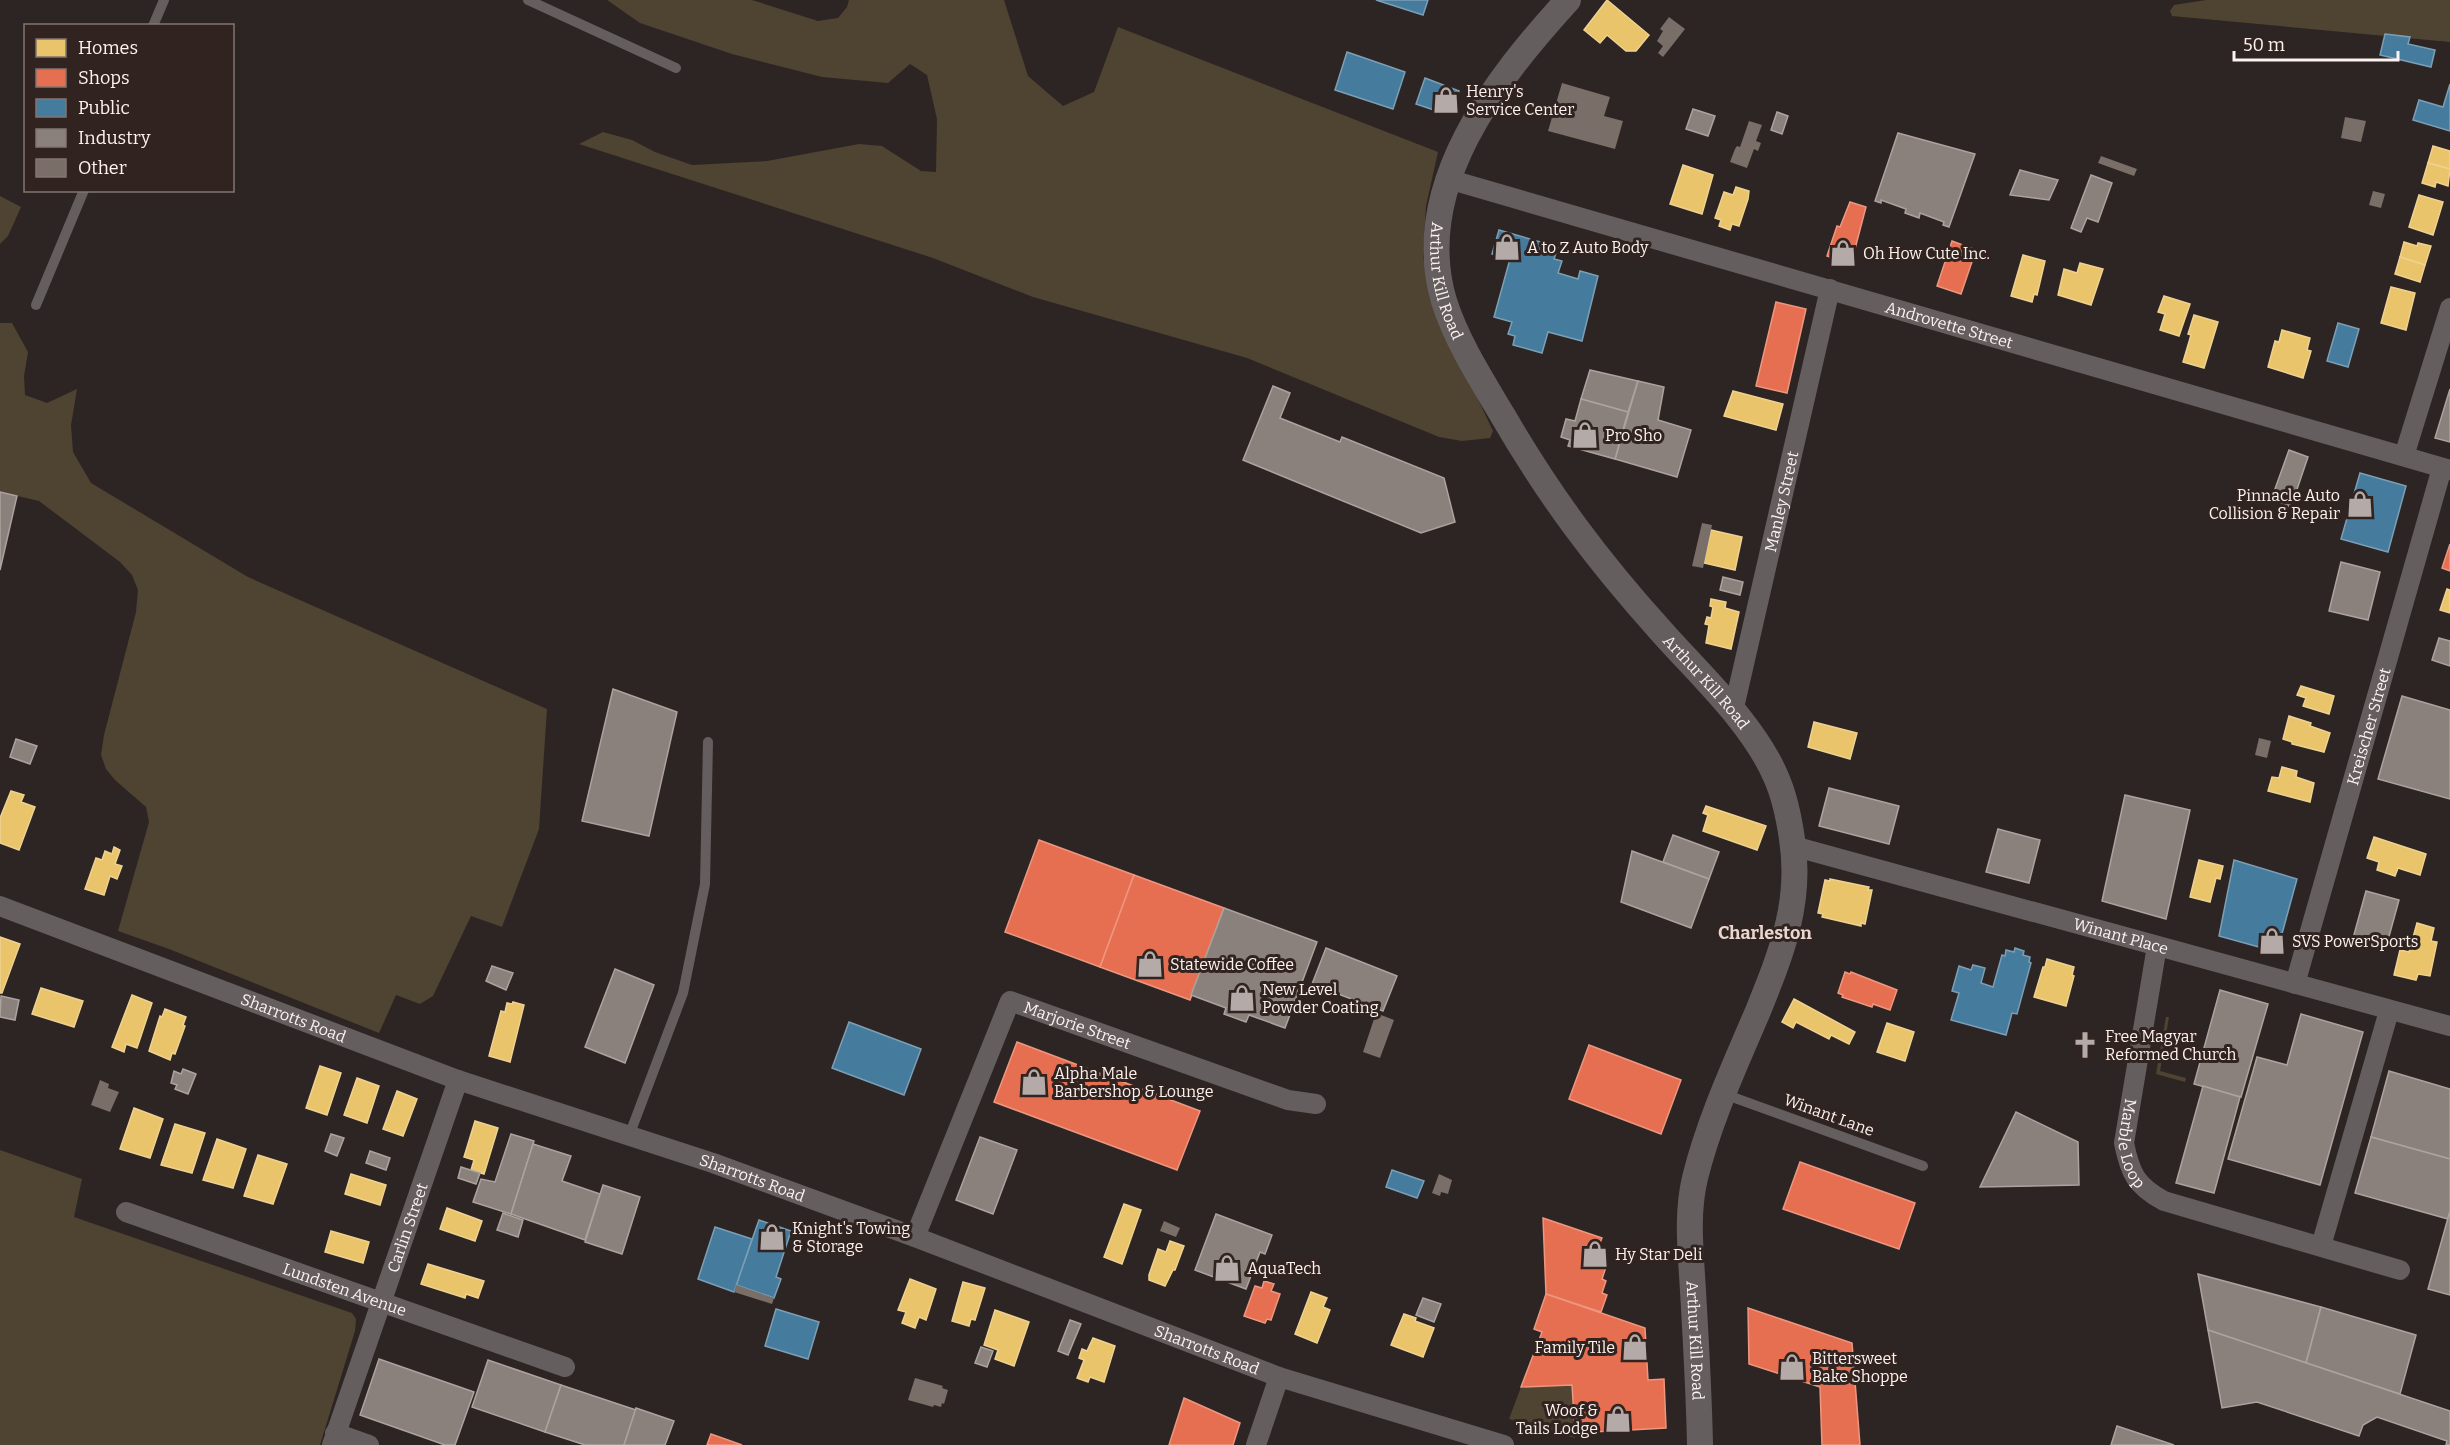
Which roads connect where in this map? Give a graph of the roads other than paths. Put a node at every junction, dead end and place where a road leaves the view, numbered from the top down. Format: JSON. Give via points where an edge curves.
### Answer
{"nodes":[{"id":1,"x":164,"y":0,"type":"edge"},
{"id":2,"x":528,"y":0,"type":"edge"},
{"id":3,"x":1568,"y":0,"type":"edge"},
{"id":4,"x":154,"y":24,"type":"edge"},
{"id":5,"x":675,"y":68,"type":"dead end"},
{"id":6,"x":1448,"y":178,"type":"junction"},
{"id":7,"x":83,"y":192,"type":"edge"},
{"id":8,"x":1830,"y":289,"type":"junction"},
{"id":9,"x":36,"y":305,"type":"dead end"},
{"id":10,"x":2450,"y":308,"type":"edge"},
{"id":11,"x":2404,"y":456,"type":"junction"},
{"id":12,"x":2446,"y":469,"type":"edge"},
{"id":13,"x":1733,"y":712,"type":"junction"},
{"id":14,"x":708,"y":742,"type":"dead end"},
{"id":15,"x":1793,"y":846,"type":"junction"},
{"id":16,"x":0,"y":906,"type":"edge"},
{"id":17,"x":2157,"y":946,"type":"junction"},
{"id":18,"x":2295,"y":984,"type":"junction"},
{"id":19,"x":2390,"y":1011,"type":"junction"},
{"id":20,"x":2450,"y":1026,"type":"edge"},
{"id":21,"x":458,"y":1080,"type":"junction"},
{"id":22,"x":1725,"y":1094,"type":"junction"},
{"id":23,"x":1316,"y":1104,"type":"dead end"},
{"id":24,"x":630,"y":1136,"type":"junction"},
{"id":25,"x":1923,"y":1166,"type":"dead end"},
{"id":26,"x":126,"y":1212,"type":"dead end"},
{"id":27,"x":915,"y":1237,"type":"junction"},
{"id":28,"x":2321,"y":1246,"type":"junction"},
{"id":29,"x":2400,"y":1270,"type":"dead end"},
{"id":30,"x":381,"y":1303,"type":"junction"},
{"id":31,"x":565,"y":1367,"type":"dead end"},
{"id":32,"x":1279,"y":1377,"type":"junction"},
{"id":33,"x":334,"y":1439,"type":"edge"},
{"id":34,"x":369,"y":1445,"type":"edge"},
{"id":35,"x":1256,"y":1445,"type":"edge"},
{"id":36,"x":1504,"y":1445,"type":"edge"},
{"id":37,"x":1700,"y":1445,"type":"edge"}],
"edges":[{"from":1,"to":4,"type":"lane"},
{"from":2,"to":5,"type":"lane"},
{"from":3,"to":6,"type":"street","name":"Arthur Kill Road","via":[[1506,71],[1480,111]]},
{"from":6,"to":8,"type":"street","name":"Androvette Street"},
{"from":6,"to":13,"type":"street","name":"Arthur Kill Road","via":[[1438,228],[1438,261],[1443,296],[1469,357],[1527,458],[1578,533]]},
{"from":7,"to":9,"type":"lane"},
{"from":8,"to":11,"type":"street","name":"Androvette Street"},
{"from":8,"to":13,"type":"street","name":"Manley Street"},
{"from":10,"to":11,"type":"street"},
{"from":11,"to":12,"type":"street","name":"Androvette Street"},
{"from":12,"to":18,"type":"street","name":"Kreischer Street"},
{"from":13,"to":15,"type":"street","name":"Arthur Kill Road","via":[[1775,775],[1788,811]]},
{"from":14,"to":24,"type":"lane","via":[[705,884],[683,993]]},
{"from":15,"to":17,"type":"street","name":"Winant Place"},
{"from":15,"to":22,"type":"street","name":"Arthur Kill Road","via":[[1792,914],[1772,978]]},
{"from":16,"to":21,"type":"street","name":"Sharrotts Road"},
{"from":17,"to":18,"type":"street","name":"Winant Place"},
{"from":17,"to":28,"type":"street","name":"Marble Loop","via":[[2124,1143],[2127,1162],[2136,1180],[2148,1193],[2164,1201]]},
{"from":18,"to":19,"type":"street","name":"Winant Place"},
{"from":19,"to":20,"type":"street","name":"Winant Place"},
{"from":19,"to":28,"type":"street"},
{"from":21,"to":24,"type":"street","name":"Sharrotts Road"},
{"from":21,"to":30,"type":"street","name":"Carlin Street"},
{"from":22,"to":25,"type":"lane","name":"Winant Lane"},
{"from":22,"to":37,"type":"street","name":"Arthur Kill Road","via":[[1696,1174],[1690,1214]]},
{"from":23,"to":27,"type":"street","name":"Marjorie Street","via":[[1288,1100],[1010,1001]]},
{"from":24,"to":27,"type":"street","name":"Sharrotts Road"},
{"from":26,"to":30,"type":"street","name":"Lundsten Avenue"},
{"from":27,"to":32,"type":"street","name":"Sharrotts Road"},
{"from":28,"to":29,"type":"street","name":"Marble Loop"},
{"from":30,"to":31,"type":"street","name":"Lundsten Avenue"},
{"from":30,"to":33,"type":"street","name":"Carlin Street"},
{"from":32,"to":35,"type":"street"},
{"from":32,"to":36,"type":"street","name":"Sharrotts Road"},
{"from":33,"to":34,"type":"street"}]}
